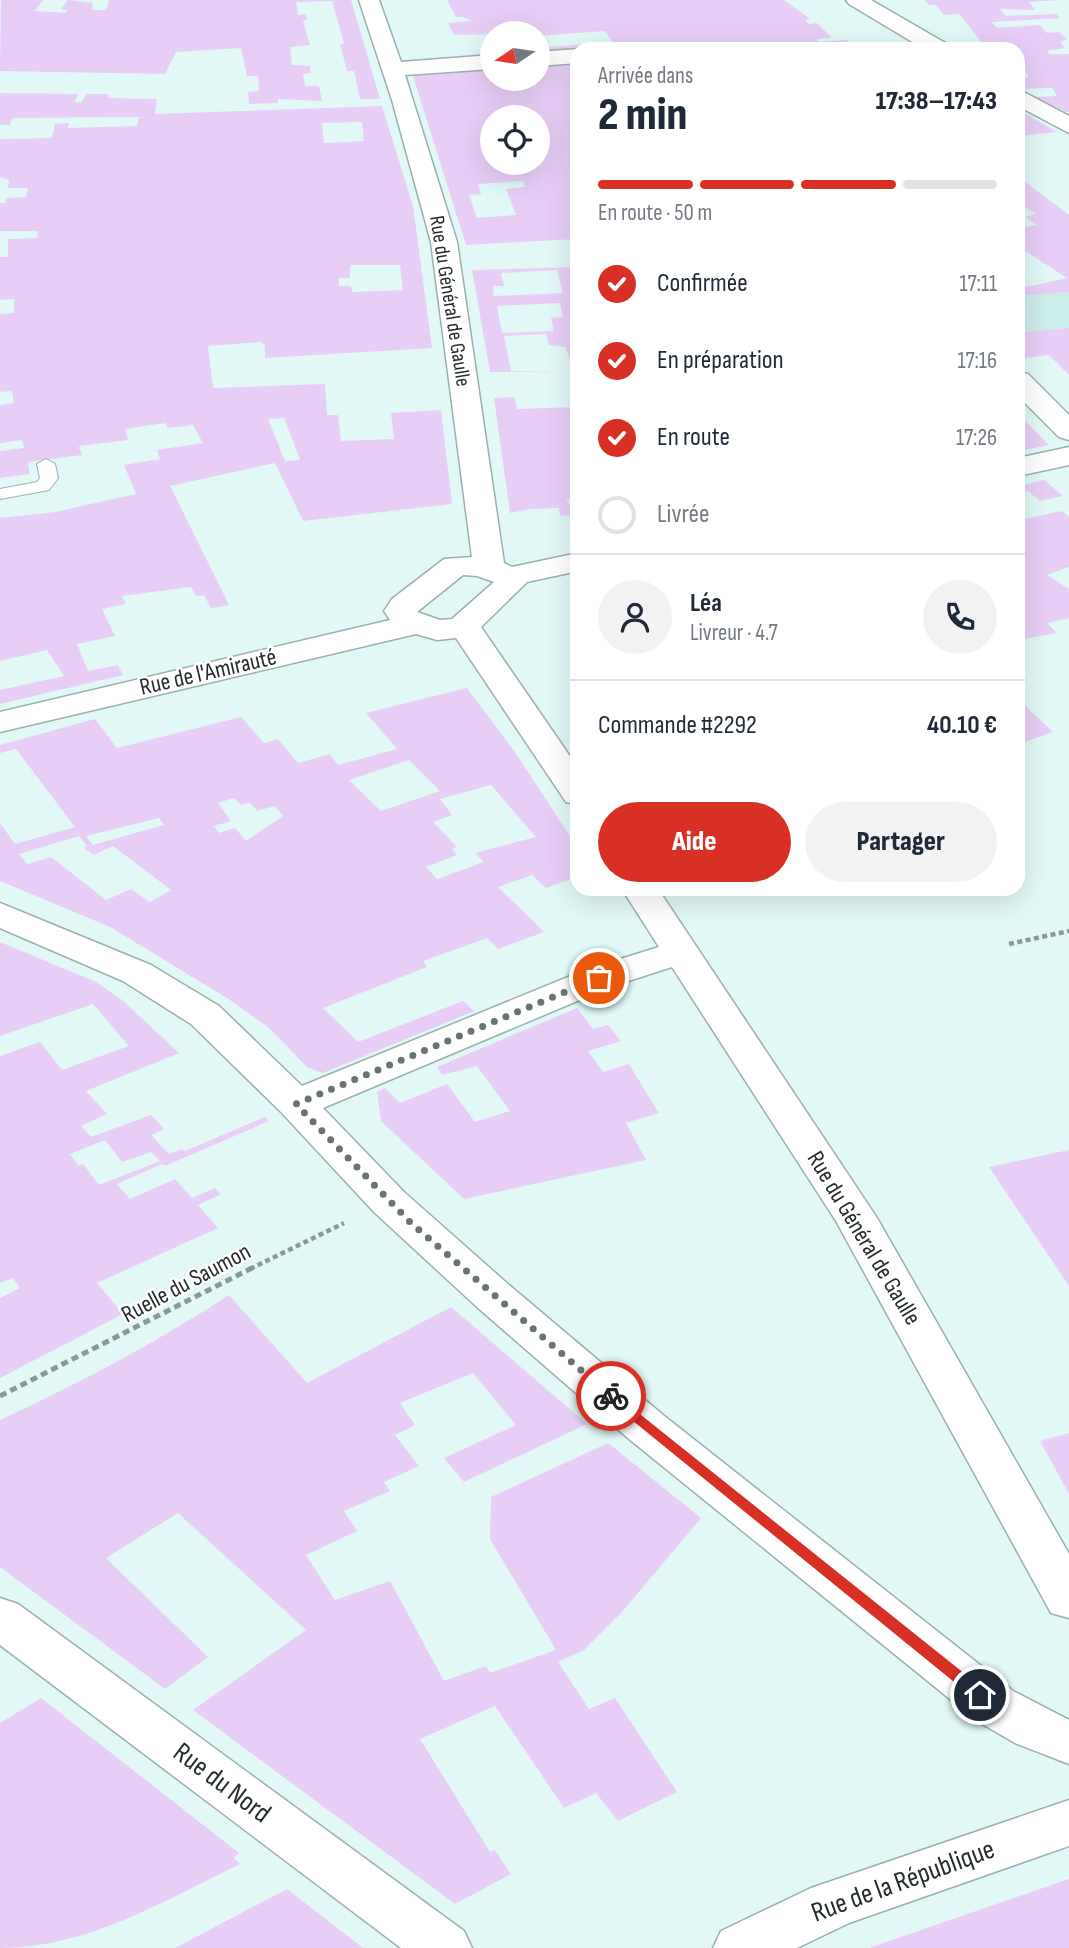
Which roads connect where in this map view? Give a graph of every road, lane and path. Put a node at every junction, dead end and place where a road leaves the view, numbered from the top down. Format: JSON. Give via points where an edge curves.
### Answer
{"nodes":[{"id":1,"x":369,"y":0,"type":"edge"},
{"id":2,"x":856,"y":0,"type":"edge"},
{"id":3,"x":927,"y":42,"type":"edge"},
{"id":4,"x":570,"y":57,"type":"edge"},
{"id":5,"x":550,"y":58,"type":"edge"},
{"id":6,"x":480,"y":63,"type":"edge"},
{"id":7,"x":391,"y":69,"type":"junction"},
{"id":8,"x":1025,"y":100,"type":"edge"},
{"id":9,"x":1069,"y":126,"type":"edge"},
{"id":10,"x":1025,"y":387,"type":"edge"},
{"id":11,"x":1069,"y":431,"type":"edge"},
{"id":12,"x":1069,"y":456,"type":"edge"},
{"id":13,"x":46,"y":464,"type":"dead end"},
{"id":14,"x":1025,"y":465,"type":"edge"},
{"id":15,"x":0,"y":494,"type":"edge"},
{"id":16,"x":570,"y":563,"type":"edge"},
{"id":17,"x":499,"y":573,"type":"junction"},
{"id":18,"x":416,"y":624,"type":"junction"},
{"id":19,"x":464,"y":626,"type":"junction"},
{"id":20,"x":0,"y":722,"type":"edge"},
{"id":21,"x":570,"y":784,"type":"edge"},
{"id":22,"x":645,"y":896,"type":"edge"},
{"id":23,"x":0,"y":914,"type":"edge"},
{"id":24,"x":1069,"y":931,"type":"edge"},
{"id":25,"x":1009,"y":944,"type":"dead end"},
{"id":26,"x":683,"y":953,"type":"junction"},
{"id":27,"x":296,"y":1104,"type":"junction"},
{"id":28,"x":389,"y":1202,"type":"junction"},
{"id":29,"x":0,"y":1396,"type":"edge"},
{"id":30,"x":1069,"y":1599,"type":"edge"},
{"id":31,"x":0,"y":1618,"type":"edge"},
{"id":32,"x":1069,"y":1743,"type":"edge"},
{"id":33,"x":1069,"y":1823,"type":"edge"},
{"id":34,"x":444,"y":1948,"type":"edge"},
{"id":35,"x":741,"y":1948,"type":"edge"}],
"edges":[{"from":1,"to":7,"type":"street","name":"Rue du Général de Gaulle"},
{"from":2,"to":3,"type":"street"},
{"from":4,"to":5,"type":"street"},
{"from":6,"to":7,"type":"street"},
{"from":7,"to":17,"type":"street","name":"Rue du Général de Gaulle","via":[[444,242]]},
{"from":8,"to":9,"type":"street"},
{"from":10,"to":11,"type":"street"},
{"from":12,"to":14,"type":"street"},
{"from":13,"to":15,"type":"lane","via":[[49,478],[44,486]]},
{"from":16,"to":17,"type":"street"},
{"from":17,"to":18,"type":"street","via":[[459,565],[445,571],[401,608],[400,614]]},
{"from":17,"to":19,"type":"street","via":[[511,580],[510,585]]},
{"from":18,"to":19,"type":"street","via":[[441,631]]},
{"from":18,"to":20,"type":"street","name":"Rue de l'Amirauté"},
{"from":19,"to":21,"type":"street"},
{"from":22,"to":26,"type":"street","name":"Rue du Général de Gaulle"},
{"from":23,"to":27,"type":"street","via":[[137,973],[185,1001],[221,1029]]},
{"from":24,"to":25,"type":"path"},
{"from":26,"to":27,"type":"street","via":[[599,978]]},
{"from":26,"to":30,"type":"street","name":"Rue du Général de Gaulle","via":[[856,1217]]},
{"from":27,"to":28,"type":"street"},
{"from":28,"to":29,"type":"path","name":"Ruelle du Saumon","via":[[224,1280]]},
{"from":28,"to":32,"type":"street","via":[[646,1427],[995,1706]]},
{"from":31,"to":34,"type":"street","name":"Rue du Nord"},
{"from":33,"to":35,"type":"street","name":"Rue de la République","via":[[831,1905]]}]}
